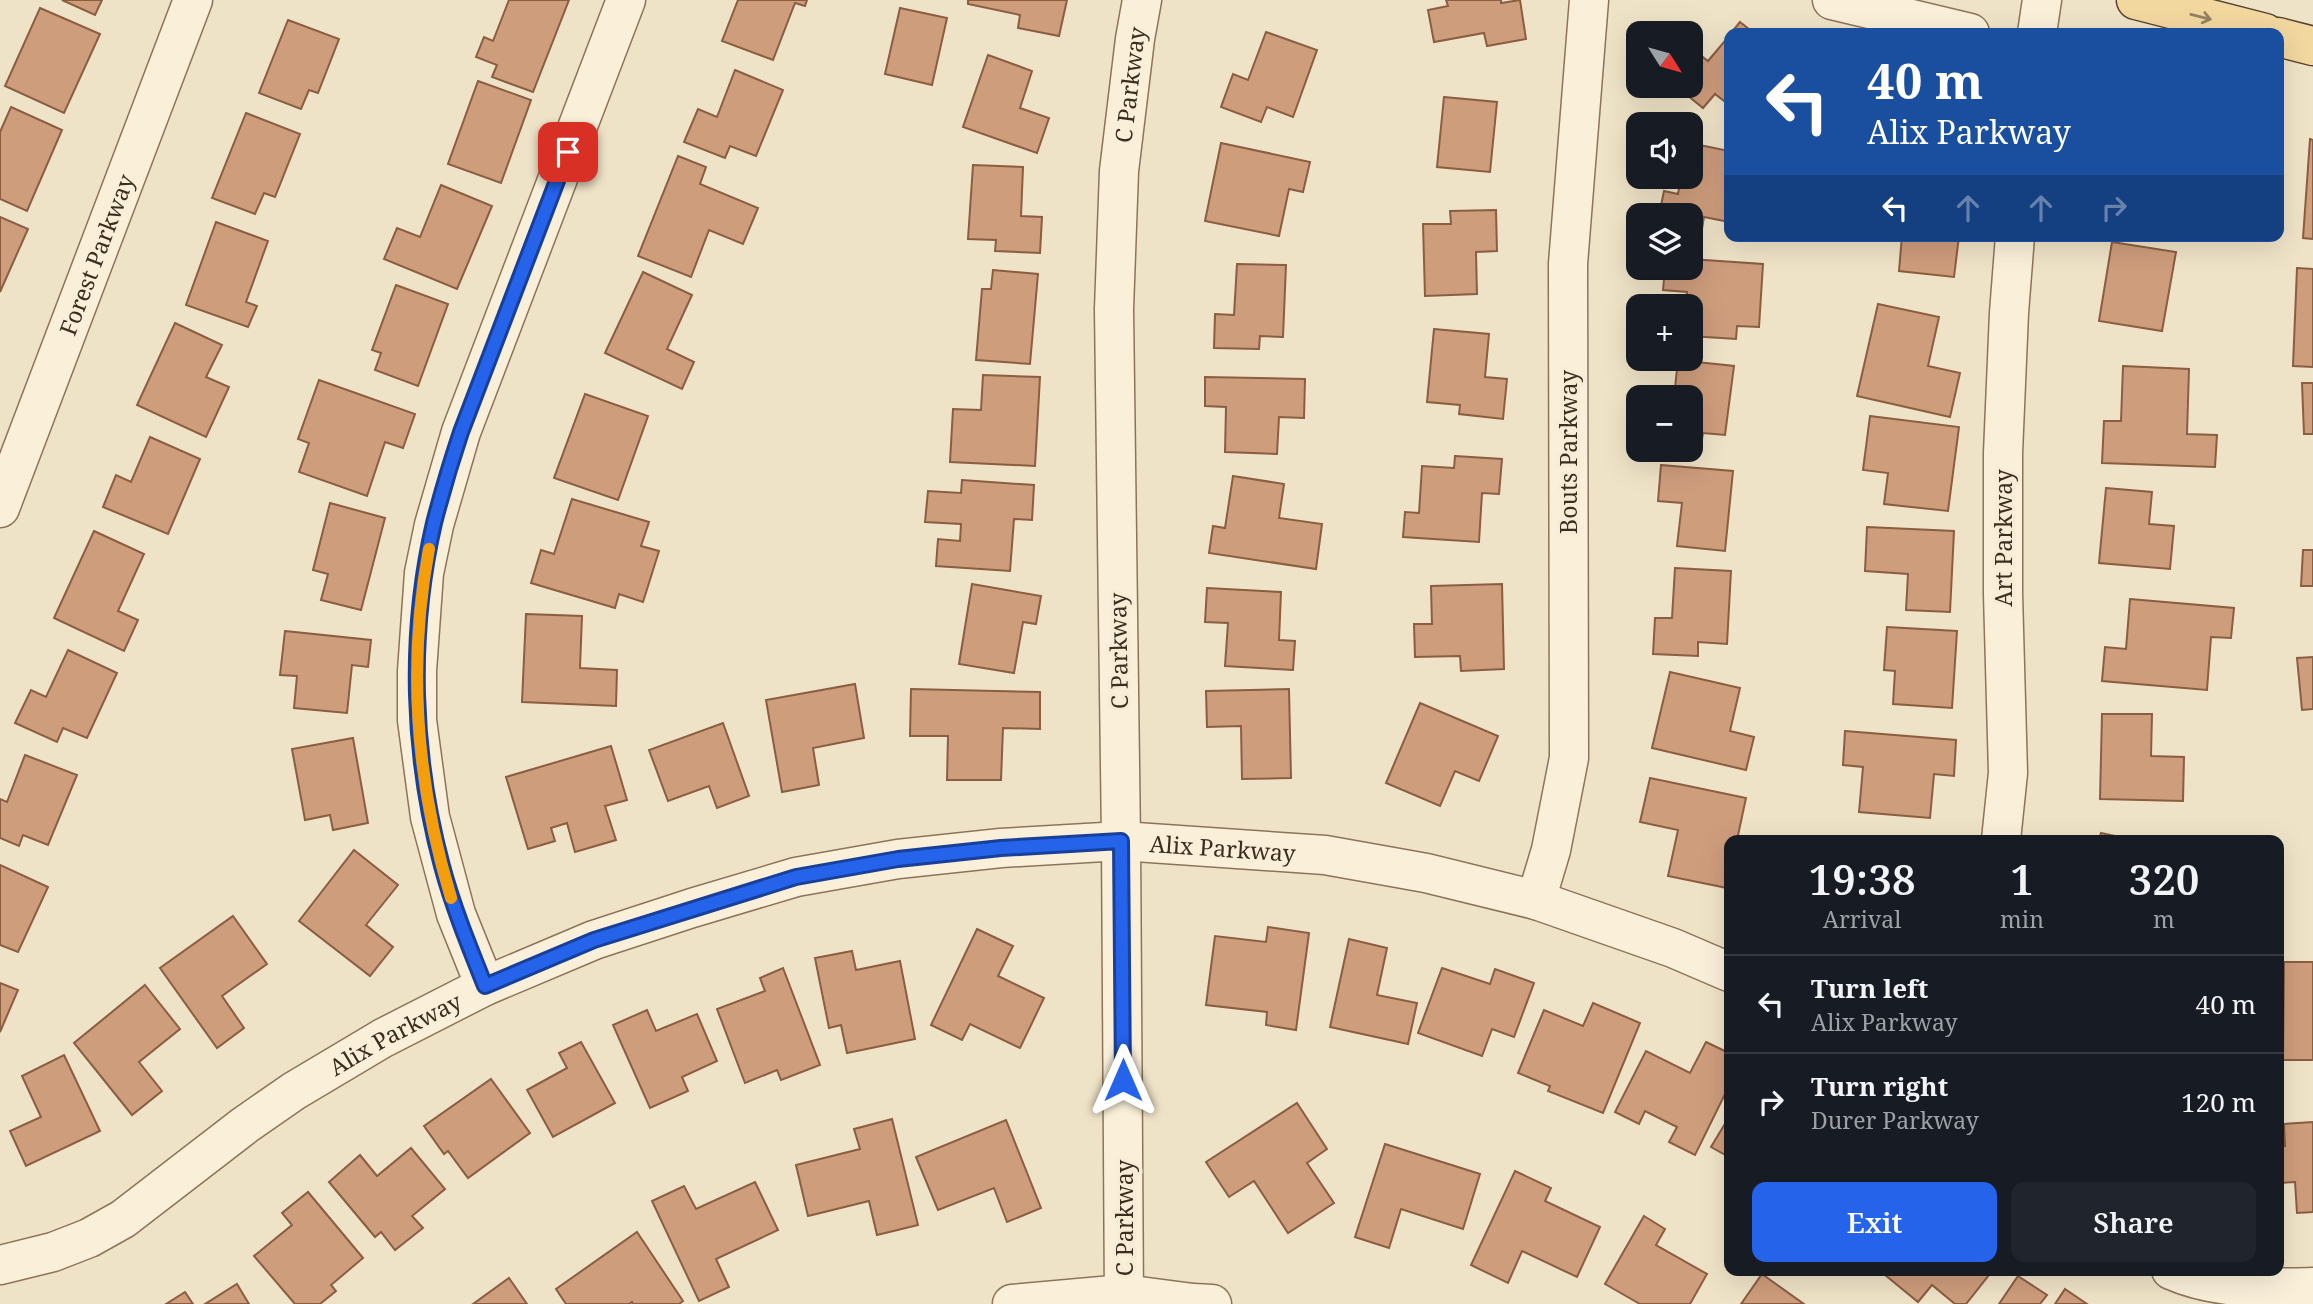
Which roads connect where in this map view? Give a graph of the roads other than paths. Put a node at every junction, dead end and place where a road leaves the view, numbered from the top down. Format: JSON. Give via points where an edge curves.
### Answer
{"nodes":[{"id":1,"x":193,"y":0,"type":"edge"},
{"id":2,"x":626,"y":0,"type":"edge"},
{"id":3,"x":1142,"y":0,"type":"edge"},
{"id":4,"x":1589,"y":0,"type":"edge"},
{"id":5,"x":1832,"y":0,"type":"edge"},
{"id":6,"x":2042,"y":0,"type":"edge"},
{"id":7,"x":2136,"y":0,"type":"edge"},
{"id":8,"x":1949,"y":28,"type":"edge"},
{"id":9,"x":2038,"y":28,"type":"edge"},
{"id":10,"x":2245,"y":28,"type":"edge"},
{"id":11,"x":2284,"y":39,"type":"edge"},
{"id":12,"x":2313,"y":46,"type":"edge"},
{"id":13,"x":2015,"y":242,"type":"edge"},
{"id":14,"x":0,"y":508,"type":"edge"},
{"id":15,"x":2002,"y":835,"type":"edge"},
{"id":16,"x":1121,"y":841,"type":"junction"},
{"id":17,"x":1536,"y":900,"type":"junction"},
{"id":18,"x":1724,"y":970,"type":"edge"},
{"id":19,"x":485,"y":986,"type":"junction"},
{"id":20,"x":0,"y":1265,"type":"edge"},
{"id":21,"x":2185,"y":1276,"type":"edge"},
{"id":22,"x":2313,"y":1287,"type":"edge"},
{"id":23,"x":1124,"y":1299,"type":"edge"},
{"id":24,"x":1012,"y":1304,"type":"edge"},
{"id":25,"x":1212,"y":1304,"type":"edge"}],
"edges":[{"from":1,"to":14,"type":"street","name":"Forest Parkway"},
{"from":2,"to":19,"type":"street","via":[[461,432],[425,573],[416,671],[417,720],[430,817],[456,914]]},
{"from":3,"to":16,"type":"street","name":"C Parkway","via":[[1119,171],[1114,309]]},
{"from":4,"to":17,"type":"street","name":"Bouts Parkway","via":[[1568,264],[1569,758]]},
{"from":5,"to":8,"type":"street"},
{"from":6,"to":9,"type":"street"},
{"from":7,"to":10,"type":"main road","one_way":true},
{"from":11,"to":12,"type":"main road"},
{"from":13,"to":15,"type":"street","name":"Art Parkway","via":[[2003,453],[2008,773]]},
{"from":16,"to":17,"type":"street","name":"Alix Parkway","via":[[1325,855]]},
{"from":16,"to":19,"type":"street","name":"Alix Parkway","via":[[898,859],[796,877],[594,940]]},
{"from":16,"to":23,"type":"street","name":"C Parkway"},
{"from":17,"to":18,"type":"street","name":"Alix Parkway"},
{"from":19,"to":20,"type":"street","name":"Alix Parkway","via":[[383,1038],[294,1091],[123,1219],[54,1252]]},
{"from":21,"to":22,"type":"street","via":[[2222,1285]]},
{"from":23,"to":24,"type":"street"},
{"from":23,"to":25,"type":"street"}]}
